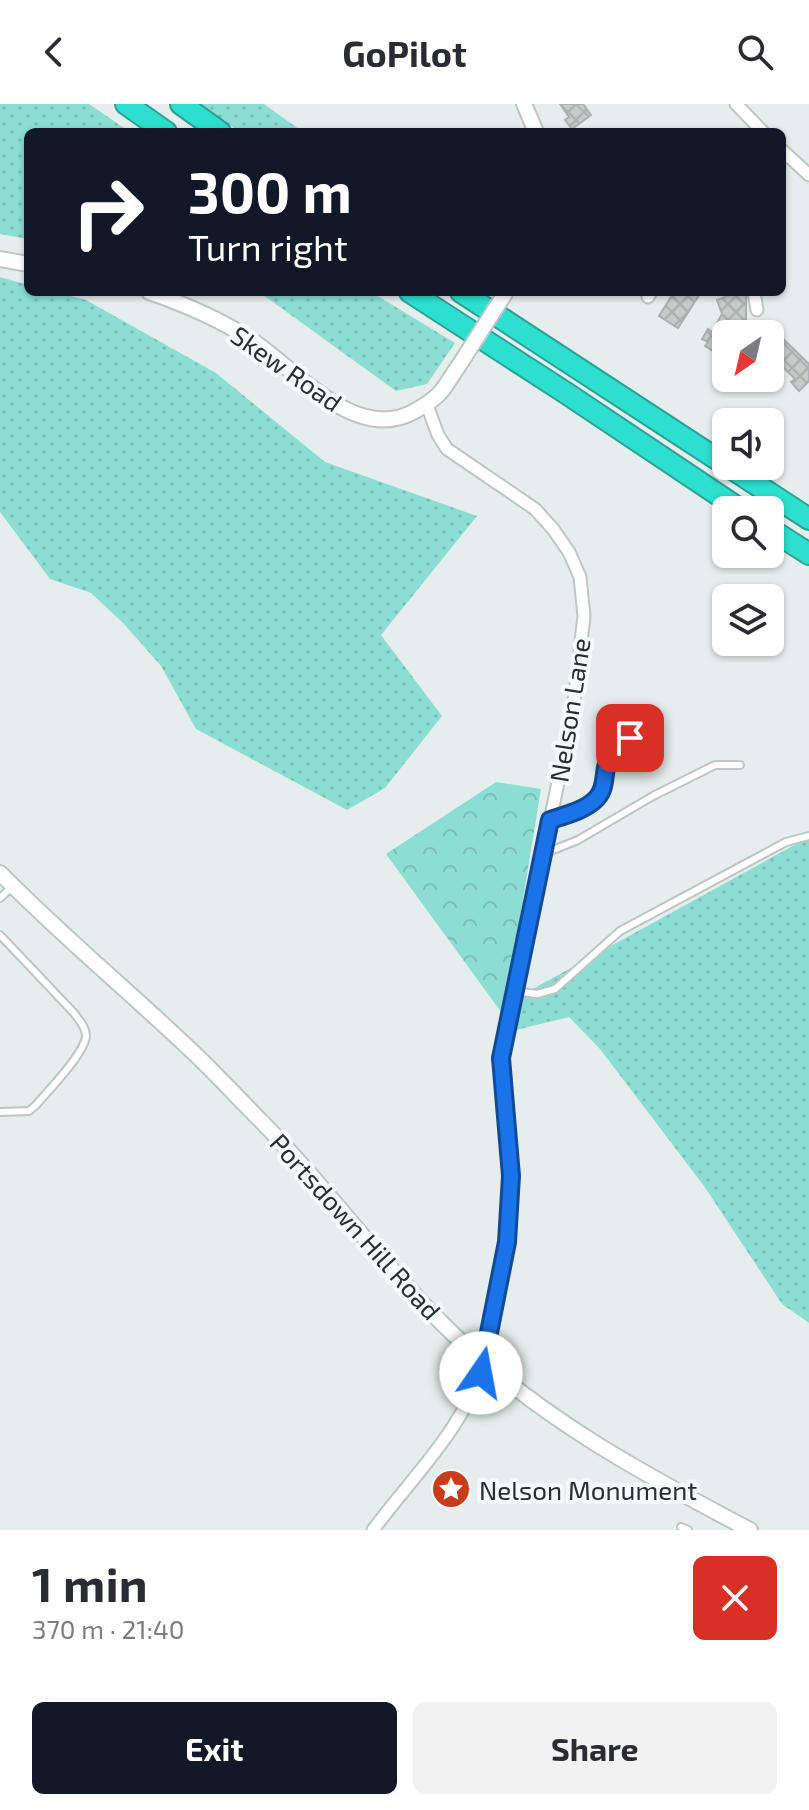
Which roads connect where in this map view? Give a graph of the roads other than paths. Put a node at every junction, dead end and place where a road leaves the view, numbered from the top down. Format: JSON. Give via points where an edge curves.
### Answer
{"nodes":[{"id":1,"x":126,"y":104,"type":"edge"},
{"id":2,"x":181,"y":104,"type":"edge"},
{"id":3,"x":524,"y":104,"type":"edge"},
{"id":4,"x":736,"y":104,"type":"edge"},
{"id":5,"x":160,"y":128,"type":"edge"},
{"id":6,"x":214,"y":128,"type":"edge"},
{"id":7,"x":534,"y":128,"type":"edge"},
{"id":8,"x":759,"y":128,"type":"edge"},
{"id":9,"x":786,"y":154,"type":"edge"},
{"id":10,"x":809,"y":175,"type":"edge"},
{"id":11,"x":0,"y":259,"type":"edge"},
{"id":12,"x":24,"y":263,"type":"edge"},
{"id":13,"x":162,"y":296,"type":"edge"},
{"id":14,"x":416,"y":296,"type":"edge"},
{"id":15,"x":467,"y":296,"type":"edge"},
{"id":16,"x":503,"y":296,"type":"edge"},
{"id":17,"x":755,"y":296,"type":"edge"},
{"id":18,"x":757,"y":310,"type":"dead end"},
{"id":19,"x":427,"y":405,"type":"junction"},
{"id":20,"x":712,"y":456,"type":"edge"},
{"id":21,"x":749,"y":480,"type":"edge"},
{"id":22,"x":720,"y":496,"type":"edge"},
{"id":23,"x":809,"y":519,"type":"edge"},
{"id":24,"x":784,"y":538,"type":"edge"},
{"id":25,"x":809,"y":554,"type":"edge"},
{"id":26,"x":630,"y":738,"type":"dead end"},
{"id":27,"x":740,"y":765,"type":"dead end"},
{"id":28,"x":550,"y":820,"type":"junction"},
{"id":29,"x":809,"y":836,"type":"edge"},
{"id":30,"x":543,"y":854,"type":"junction"},
{"id":31,"x":0,"y":873,"type":"edge"},
{"id":32,"x":13,"y":886,"type":"junction"},
{"id":33,"x":0,"y":898,"type":"edge"},
{"id":34,"x":0,"y":935,"type":"edge"},
{"id":35,"x":515,"y":991,"type":"junction"},
{"id":36,"x":0,"y":1112,"type":"edge"},
{"id":37,"x":483,"y":1362,"type":"junction"},
{"id":38,"x":727,"y":1525,"type":"edge"},
{"id":39,"x":373,"y":1530,"type":"edge"},
{"id":40,"x":750,"y":1530,"type":"edge"}],
"edges":[{"from":1,"to":5,"type":"highway"},
{"from":2,"to":6,"type":"highway"},
{"from":3,"to":7,"type":"street"},
{"from":4,"to":8,"type":"street"},
{"from":9,"to":10,"type":"street"},
{"from":11,"to":12,"type":"street"},
{"from":13,"to":19,"type":"street","name":"Skew Road","via":[[250,340],[358,416],[405,417]]},
{"from":14,"to":22,"type":"highway"},
{"from":15,"to":20,"type":"highway"},
{"from":16,"to":19,"type":"street","bridge":true,"via":[[441,393]]},
{"from":17,"to":18,"type":"street"},
{"from":19,"to":28,"type":"street","name":"Nelson Lane","via":[[447,449],[535,509],[569,552],[580,577],[584,616],[575,694]]},
{"from":21,"to":23,"type":"highway"},
{"from":24,"to":25,"type":"highway"},
{"from":26,"to":28,"type":"lane","via":[[609,756],[597,798]]},
{"from":27,"to":30,"type":"lane","via":[[715,765]]},
{"from":28,"to":30,"type":"street","name":"Nelson Lane"},
{"from":29,"to":35,"type":"lane","via":[[786,842],[620,931],[555,989],[537,994]]},
{"from":30,"to":35,"type":"street","name":"Nelson Lane"},
{"from":31,"to":32,"type":"street","name":"Portsdown Hill Road"},
{"from":32,"to":33,"type":"lane"},
{"from":32,"to":37,"type":"street","name":"Portsdown Hill Road","via":[[195,1054],[268,1128],[423,1304]]},
{"from":34,"to":36,"type":"lane","via":[[74,1013],[86,1036],[75,1058],[36,1105],[29,1111]]},
{"from":35,"to":37,"type":"street","name":"Nelson Lane","via":[[501,1058],[511,1176],[507,1242]]},
{"from":37,"to":38,"type":"street","name":"Portsdown Hill Road","via":[[579,1433]]},
{"from":37,"to":39,"type":"street","name":"Nelson Lane","via":[[452,1429]]},
{"from":38,"to":40,"type":"street","name":"Portsdown Hill Road"}]}
